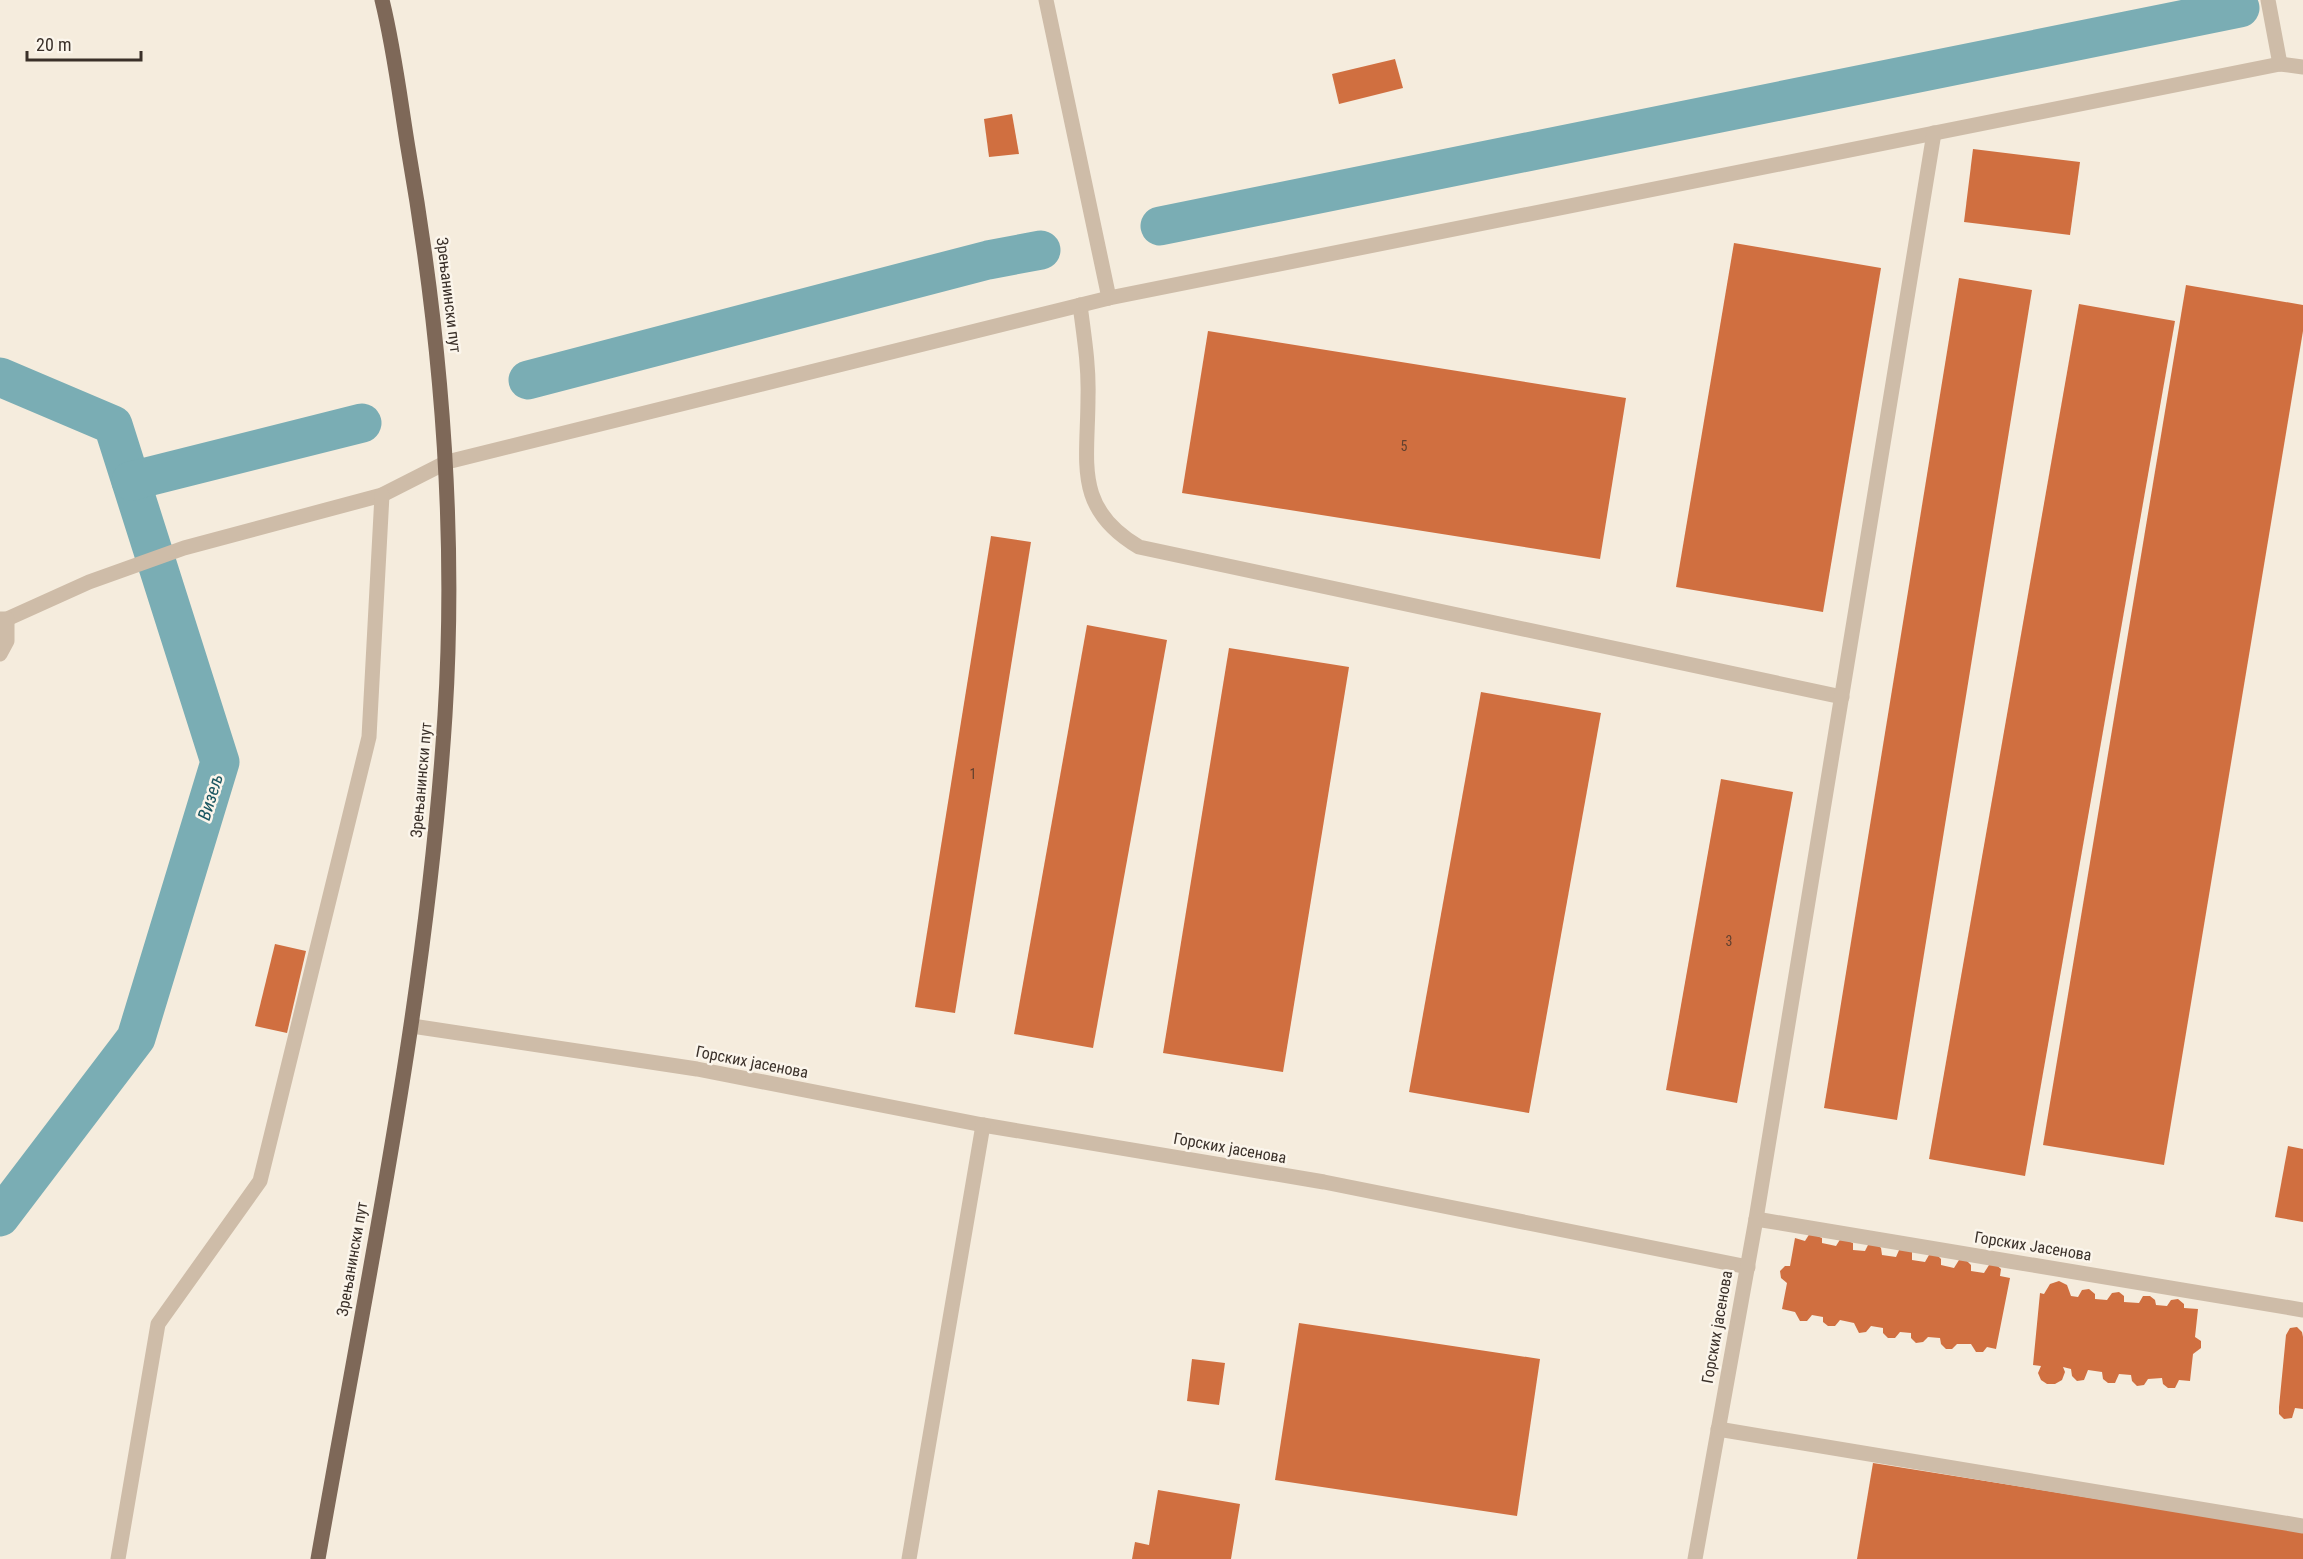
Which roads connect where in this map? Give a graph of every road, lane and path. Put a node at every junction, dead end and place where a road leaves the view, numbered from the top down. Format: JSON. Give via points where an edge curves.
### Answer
{"nodes":[{"id":1,"x":382,"y":0,"type":"edge"},
{"id":2,"x":1046,"y":0,"type":"edge"},
{"id":3,"x":2268,"y":0,"type":"edge"},
{"id":4,"x":2280,"y":64,"type":"junction"},
{"id":5,"x":2303,"y":67,"type":"edge"},
{"id":6,"x":1934,"y":133,"type":"junction"},
{"id":7,"x":1109,"y":298,"type":"junction"},
{"id":8,"x":1080,"y":305,"type":"junction"},
{"id":9,"x":447,"y":462,"type":"junction"},
{"id":10,"x":382,"y":495,"type":"junction"},
{"id":11,"x":4,"y":619,"type":"edge"},
{"id":12,"x":0,"y":654,"type":"edge"},
{"id":13,"x":1842,"y":697,"type":"junction"},
{"id":14,"x":412,"y":1026,"type":"junction"},
{"id":15,"x":983,"y":1125,"type":"junction"},
{"id":16,"x":1756,"y":1219,"type":"junction"},
{"id":17,"x":1748,"y":1267,"type":"junction"},
{"id":18,"x":2303,"y":1310,"type":"edge"},
{"id":19,"x":1719,"y":1429,"type":"junction"},
{"id":20,"x":2303,"y":1526,"type":"edge"},
{"id":21,"x":118,"y":1559,"type":"edge"},
{"id":22,"x":318,"y":1559,"type":"edge"},
{"id":23,"x":909,"y":1559,"type":"edge"},
{"id":24,"x":1695,"y":1559,"type":"edge"}],
"edges":[{"from":1,"to":9,"type":"main road","name":"Зрењанински пут","via":[[427,256]]},
{"from":2,"to":7,"type":"street"},
{"from":3,"to":4,"type":"street"},
{"from":4,"to":5,"type":"street"},
{"from":4,"to":6,"type":"street"},
{"from":6,"to":7,"type":"street"},
{"from":6,"to":13,"type":"street"},
{"from":7,"to":8,"type":"street"},
{"from":8,"to":9,"type":"street"},
{"from":8,"to":13,"type":"street","via":[[1089,395],[1087,481],[1092,498],[1111,527],[1139,547]]},
{"from":9,"to":10,"type":"street"},
{"from":9,"to":14,"type":"main road","name":"Зрењанински пут","via":[[449,595],[445,714]]},
{"from":10,"to":11,"type":"street","via":[[184,548],[89,582]]},
{"from":10,"to":21,"type":"street","via":[[369,737],[260,1181],[158,1324]]},
{"from":11,"to":12,"type":"street","via":[[8,641]]},
{"from":13,"to":16,"type":"street"},
{"from":14,"to":15,"type":"street","name":"Горских јасенова","via":[[697,1069]]},
{"from":14,"to":22,"type":"main road","name":"Зрењанински пут"},
{"from":15,"to":17,"type":"street","name":"Горских јасенова","via":[[1324,1182]]},
{"from":15,"to":23,"type":"street"},
{"from":16,"to":17,"type":"street"},
{"from":16,"to":18,"type":"street","name":"Горских Јасенова"},
{"from":17,"to":19,"type":"street","name":"Горских јасенова"},
{"from":19,"to":20,"type":"street"},
{"from":19,"to":24,"type":"street","name":"Горских јасенова"}]}
